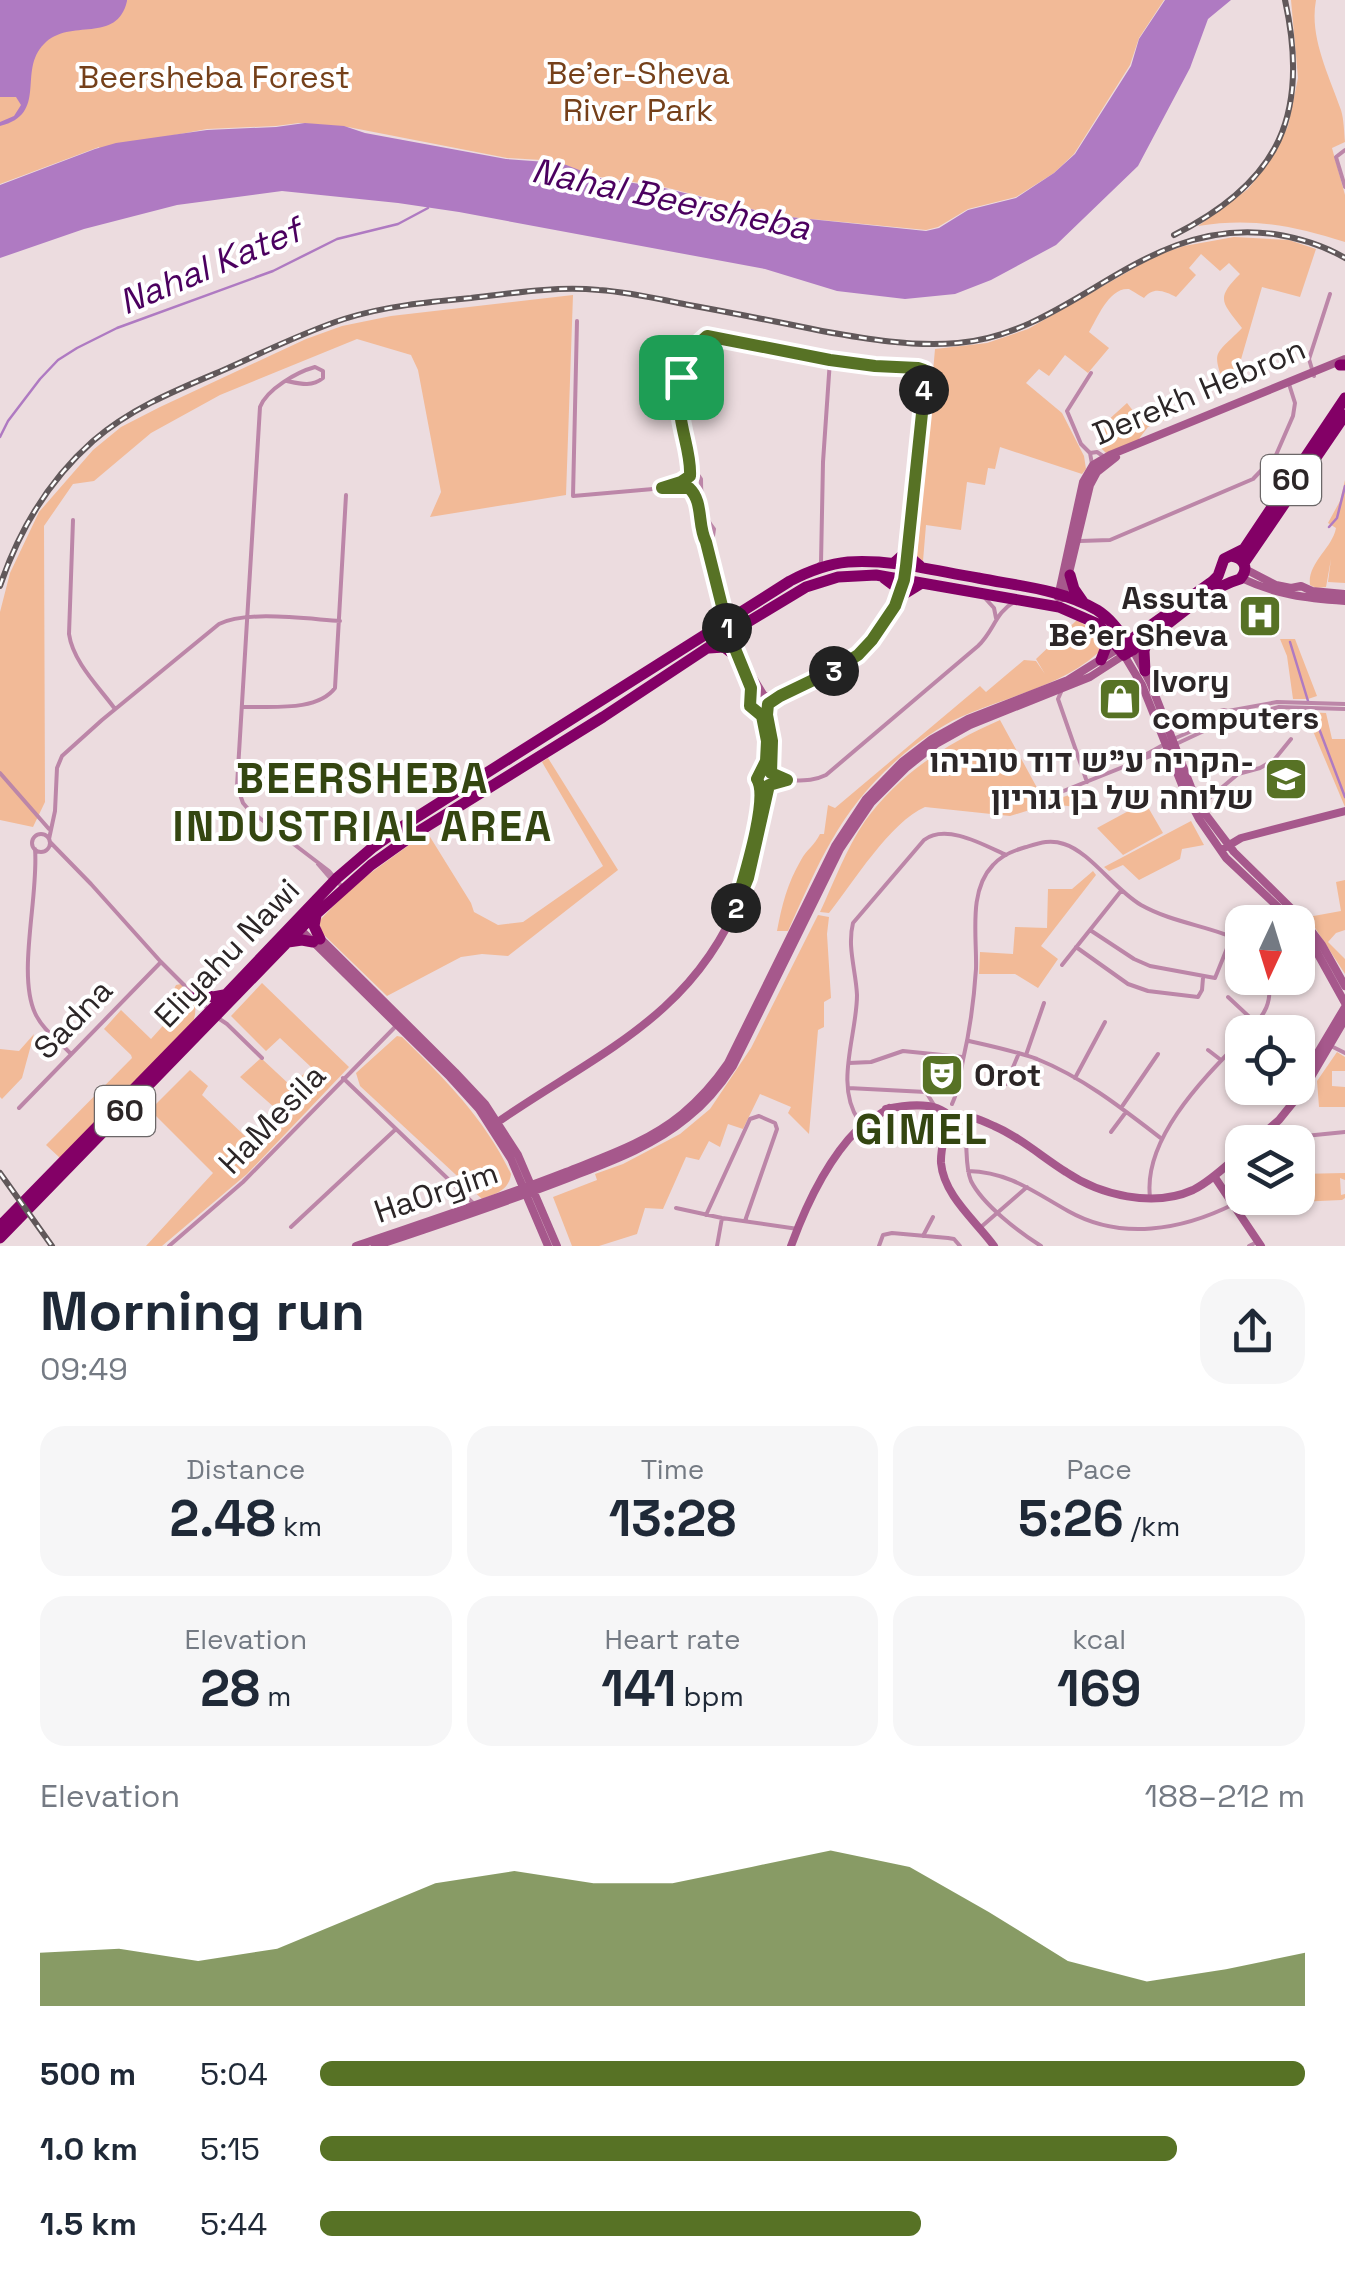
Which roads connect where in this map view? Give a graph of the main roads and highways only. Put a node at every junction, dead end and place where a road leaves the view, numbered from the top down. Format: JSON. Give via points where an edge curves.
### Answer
{"nodes":[{"id":1,"x":1344,"y":363,"type":"edge"},
{"id":2,"x":1345,"y":398,"type":"edge"},
{"id":3,"x":1345,"y":415,"type":"edge"},
{"id":4,"x":1231,"y":556,"type":"junction"},
{"id":5,"x":900,"y":564,"type":"junction"},
{"id":6,"x":927,"y":569,"type":"junction"},
{"id":7,"x":1220,"y":570,"type":"junction"},
{"id":8,"x":1240,"y":573,"type":"junction"},
{"id":9,"x":880,"y":576,"type":"junction"},
{"id":10,"x":925,"y":583,"type":"junction"},
{"id":11,"x":1062,"y":591,"type":"junction"},
{"id":12,"x":1345,"y":597,"type":"edge"},
{"id":13,"x":1086,"y":606,"type":"junction"},
{"id":14,"x":728,"y":619,"type":"junction"},
{"id":15,"x":1098,"y":624,"type":"junction"},
{"id":16,"x":1115,"y":626,"type":"junction"},
{"id":17,"x":1150,"y":632,"type":"junction"},
{"id":18,"x":705,"y":649,"type":"junction"},
{"id":19,"x":1126,"y":649,"type":"junction"},
{"id":20,"x":736,"y":656,"type":"junction"},
{"id":21,"x":1104,"y":663,"type":"junction"},
{"id":22,"x":1140,"y":671,"type":"junction"},
{"id":23,"x":752,"y":696,"type":"junction"},
{"id":24,"x":765,"y":703,"type":"junction"},
{"id":25,"x":1170,"y":744,"type":"junction"},
{"id":26,"x":1345,"y":812,"type":"edge"},
{"id":27,"x":1243,"y":839,"type":"junction"},
{"id":28,"x":1228,"y":847,"type":"junction"},
{"id":29,"x":323,"y":871,"type":"road end"},
{"id":30,"x":338,"y":882,"type":"junction"},
{"id":31,"x":322,"y":894,"type":"junction"},
{"id":32,"x":1280,"y":905,"type":"edge"},
{"id":33,"x":1280,"y":905,"type":"edge"},
{"id":34,"x":317,"y":914,"type":"junction"},
{"id":35,"x":301,"y":925,"type":"junction"},
{"id":36,"x":316,"y":940,"type":"junction"},
{"id":37,"x":288,"y":942,"type":"junction"},
{"id":38,"x":1315,"y":949,"type":"edge"},
{"id":39,"x":1341,"y":981,"type":"edge"},
{"id":40,"x":228,"y":994,"type":"junction"},
{"id":41,"x":1345,"y":1005,"type":"edge"},
{"id":42,"x":218,"y":1014,"type":"junction"},
{"id":43,"x":1345,"y":1019,"type":"edge"},
{"id":44,"x":1335,"y":1022,"type":"junction"},
{"id":45,"x":196,"y":1026,"type":"junction"},
{"id":46,"x":1345,"y":1029,"type":"edge"},
{"id":47,"x":1331,"y":1041,"type":"junction"},
{"id":48,"x":1315,"y":1059,"type":"edge"},
{"id":49,"x":1315,"y":1070,"type":"edge"},
{"id":50,"x":1292,"y":1105,"type":"edge"},
{"id":51,"x":886,"y":1109,"type":"junction"},
{"id":52,"x":953,"y":1109,"type":"junction"},
{"id":53,"x":512,"y":1112,"type":"junction"},
{"id":54,"x":495,"y":1124,"type":"junction"},
{"id":55,"x":1273,"y":1125,"type":"edge"},
{"id":56,"x":506,"y":1135,"type":"junction"},
{"id":57,"x":1225,"y":1167,"type":"edge"},
{"id":58,"x":519,"y":1168,"type":"junction"},
{"id":59,"x":1214,"y":1176,"type":"junction"},
{"id":60,"x":553,"y":1181,"type":"junction"},
{"id":61,"x":529,"y":1190,"type":"junction"},
{"id":62,"x":506,"y":1198,"type":"junction"},
{"id":63,"x":31,"y":1201,"type":"junction"},
{"id":64,"x":537,"y":1210,"type":"junction"},
{"id":65,"x":15,"y":1218,"type":"junction"},
{"id":66,"x":0,"y":1226,"type":"edge"},
{"id":67,"x":0,"y":1238,"type":"edge"},
{"id":68,"x":1260,"y":1244,"type":"edge"},
{"id":69,"x":356,"y":1246,"type":"edge"},
{"id":70,"x":375,"y":1246,"type":"edge"},
{"id":71,"x":548,"y":1246,"type":"edge"},
{"id":72,"x":556,"y":1246,"type":"edge"},
{"id":73,"x":791,"y":1246,"type":"edge"},
{"id":74,"x":994,"y":1246,"type":"edge"}],
"edges":[{"from":1,"to":11,"type":"main road","name":"Derekh Hebron","via":[[1100,464],[1080,490]]},
{"from":2,"to":4,"type":"highway","number":"60","via":[[1244,549]]},
{"from":3,"to":8,"type":"highway","number":"60"},
{"from":4,"to":7,"type":"highway","number":"60"},
{"from":4,"to":8,"type":"highway","via":[[1239,558]]},
{"from":5,"to":6,"type":"highway","name":"Eliyahu Nawi","number":"60"},
{"from":5,"to":6,"type":"highway","via":[[908,550]]},
{"from":5,"to":14,"type":"highway","name":"Eliyahu Nawi","number":"60","via":[[816,567]]},
{"from":6,"to":11,"type":"highway","name":"Eliyahu Nawi","number":"60"},
{"from":7,"to":8,"type":"highway","via":[[1223,577]]},
{"from":7,"to":17,"type":"highway","number":"60"},
{"from":8,"to":12,"type":"main road","via":[[1266,589]]},
{"from":8,"to":17,"type":"highway","number":"60"},
{"from":9,"to":10,"type":"highway","name":"Eliyahu Nawi","number":"60"},
{"from":9,"to":10,"type":"highway","via":[[893,583],[898,597]]},
{"from":9,"to":14,"type":"highway","name":"Eliyahu Nawi","number":"60","via":[[838,576]]},
{"from":10,"to":11,"type":"highway","name":"Eliyahu Nawi","number":"60","via":[[1023,600]]},
{"from":11,"to":13,"type":"highway","name":"Eliyahu Nawi","number":"60"},
{"from":11,"to":13,"type":"highway","via":[[1074,589]]},
{"from":11,"to":15,"type":"highway","name":"Eliyahu Nawi","number":"60"},
{"from":13,"to":16,"type":"highway","name":"Eliyahu Nawi","number":"60"},
{"from":14,"to":18,"type":"highway","name":"Eliyahu Nawi","number":"60"},
{"from":14,"to":20,"type":"main road"},
{"from":14,"to":24,"type":"main road"},
{"from":14,"to":30,"type":"highway","name":"Eliyahu Nawi","number":"60","via":[[409,822]]},
{"from":15,"to":19,"type":"highway","name":"Eliyahu Nawi","number":"60"},
{"from":15,"to":21,"type":"highway","via":[[1106,640]]},
{"from":16,"to":17,"type":"highway"},
{"from":16,"to":19,"type":"highway","name":"Eliyahu Nawi","number":"60"},
{"from":17,"to":19,"type":"highway","number":"60"},
{"from":17,"to":22,"type":"highway"},
{"from":18,"to":20,"type":"highway","via":[[724,647]]},
{"from":18,"to":30,"type":"highway","name":"Eliyahu Nawi","number":"60"},
{"from":19,"to":21,"type":"main road"},
{"from":19,"to":22,"type":"main road"},
{"from":20,"to":23,"type":"main road"},
{"from":21,"to":22,"type":"main road"},
{"from":21,"to":60,"type":"main road","via":[[952,727],[889,774],[844,828],[716,1080],[657,1132]]},
{"from":21,"to":60,"type":"main road","via":[[1066,688],[956,733],[894,779],[850,832],[721,1084],[660,1138]]},
{"from":22,"to":25,"type":"main road"},
{"from":23,"to":24,"type":"main road","via":[[757,692]]},
{"from":23,"to":24,"type":"main road","via":[[750,706]]},
{"from":24,"to":53,"type":"main road","via":[[772,741],[750,856],[734,912],[702,967],[614,1048]]},
{"from":25,"to":28,"type":"main road"},
{"from":25,"to":28,"type":"main road","via":[[1190,805]]},
{"from":26,"to":27,"type":"main road"},
{"from":27,"to":28,"type":"main road"},
{"from":27,"to":28,"type":"main road"},
{"from":28,"to":32,"type":"main road"},
{"from":28,"to":33,"type":"main road"},
{"from":29,"to":31,"type":"highway"},
{"from":30,"to":31,"type":"highway","name":"Eliyahu Nawi","number":"60"},
{"from":30,"to":34,"type":"highway","name":"Eliyahu Nawi","number":"60"},
{"from":31,"to":35,"type":"highway","name":"Eliyahu Nawi","number":"60"},
{"from":34,"to":35,"type":"highway","name":"Eliyahu Nawi","number":"60"},
{"from":34,"to":36,"type":"highway"},
{"from":35,"to":36,"type":"main road"},
{"from":35,"to":37,"type":"highway","name":"Eliyahu Nawi","number":"60"},
{"from":35,"to":40,"type":"highway","name":"Eliyahu Nawi","number":"60"},
{"from":36,"to":37,"type":"highway"},
{"from":36,"to":54,"type":"main road"},
{"from":37,"to":42,"type":"highway","name":"Eliyahu Nawi","number":"60"},
{"from":38,"to":39,"type":"main road"},
{"from":39,"to":41,"type":"main road"},
{"from":39,"to":44,"type":"main road"},
{"from":40,"to":42,"type":"highway","name":"Eliyahu Nawi","number":"60"},
{"from":40,"to":45,"type":"highway","via":[[196,995]]},
{"from":41,"to":44,"type":"main road"},
{"from":42,"to":45,"type":"highway","name":"Eliyahu Nawi","number":"60"},
{"from":42,"to":63,"type":"highway","name":"Eliyahu Nawi","number":"60"},
{"from":43,"to":47,"type":"main road"},
{"from":44,"to":48,"type":"main road"},
{"from":45,"to":63,"type":"highway","name":"Eliyahu Nawi","number":"60"},
{"from":46,"to":47,"type":"main road"},
{"from":47,"to":49,"type":"main road"},
{"from":50,"to":55,"type":"main road"},
{"from":51,"to":52,"type":"main road"},
{"from":51,"to":52,"type":"main road","via":[[904,1102]]},
{"from":51,"to":73,"type":"main road","via":[[848,1139]]},
{"from":52,"to":59,"type":"main road","via":[[1112,1193],[1183,1194]]},
{"from":52,"to":74,"type":"main road","via":[[943,1174]]},
{"from":53,"to":54,"type":"main road"},
{"from":53,"to":56,"type":"main road"},
{"from":54,"to":56,"type":"main road"},
{"from":54,"to":58,"type":"main road"},
{"from":56,"to":58,"type":"main road"},
{"from":57,"to":59,"type":"main road"},
{"from":58,"to":60,"type":"main road"},
{"from":58,"to":61,"type":"main road"},
{"from":58,"to":62,"type":"main road"},
{"from":59,"to":68,"type":"main road"},
{"from":60,"to":61,"type":"main road","name":"HaOrgim"},
{"from":60,"to":64,"type":"main road"},
{"from":61,"to":62,"type":"main road","name":"HaOrgim"},
{"from":61,"to":64,"type":"main road"},
{"from":62,"to":64,"type":"main road"},
{"from":62,"to":69,"type":"main road","name":"HaOrgim"},
{"from":62,"to":70,"type":"main road","name":"HaOrgim"},
{"from":63,"to":65,"type":"highway","number":"60"},
{"from":64,"to":71,"type":"main road"},
{"from":64,"to":72,"type":"main road"},
{"from":65,"to":66,"type":"highway","number":"60"},
{"from":65,"to":67,"type":"highway","number":"60"}]}
